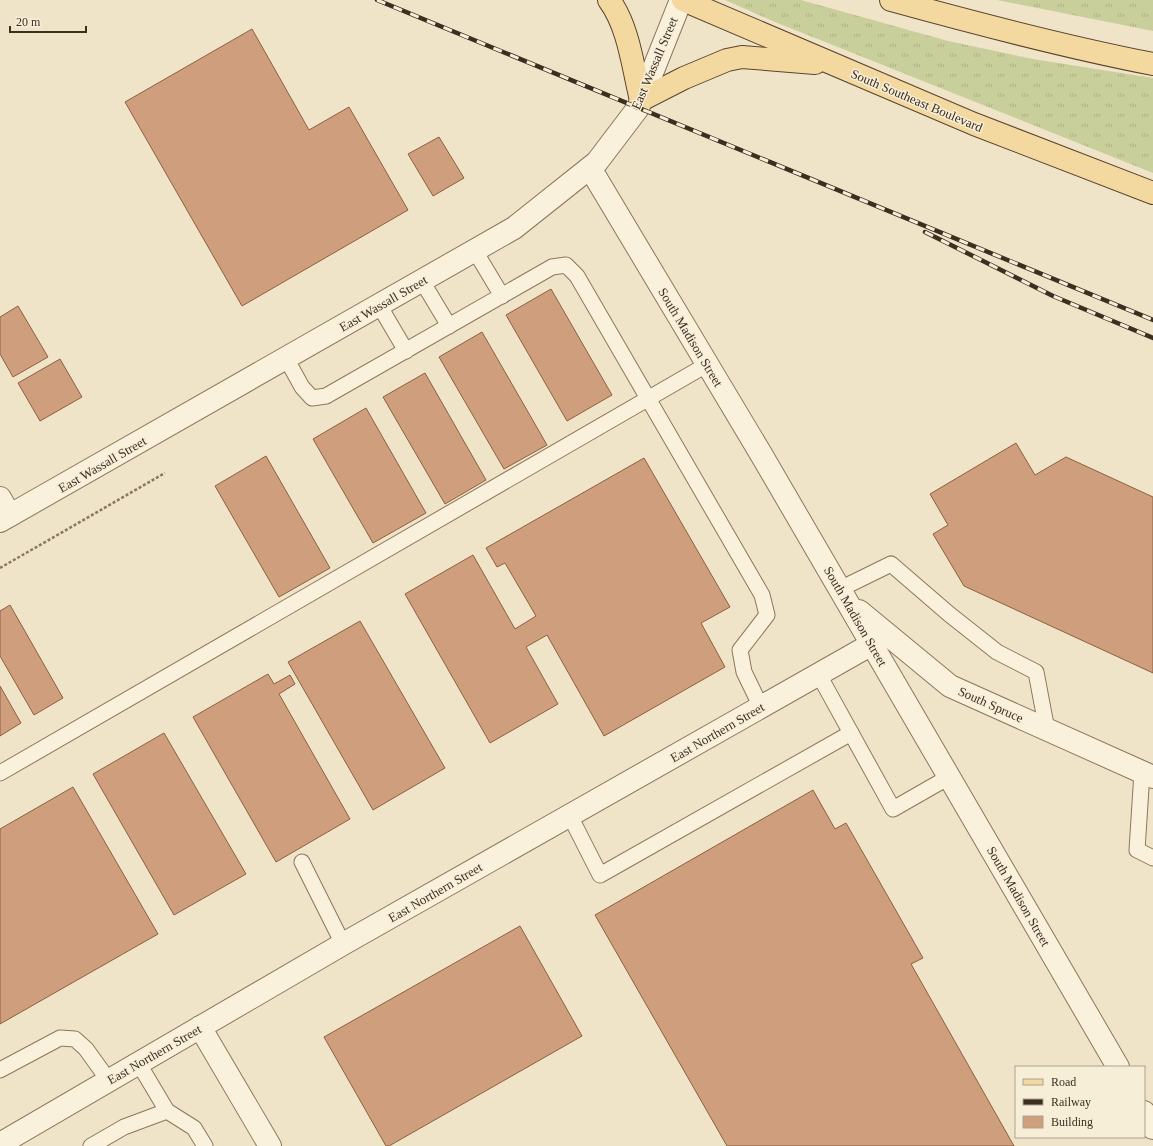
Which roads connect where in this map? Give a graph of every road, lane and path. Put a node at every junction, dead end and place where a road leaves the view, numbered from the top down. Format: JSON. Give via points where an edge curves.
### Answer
{"nodes":[{"id":1,"x":609,"y":0,"type":"edge"},
{"id":2,"x":682,"y":0,"type":"edge"},
{"id":3,"x":891,"y":0,"type":"edge"},
{"id":4,"x":832,"y":64,"type":"junction"},
{"id":5,"x":1153,"y":64,"type":"edge"},
{"id":6,"x":641,"y":100,"type":"junction"},
{"id":7,"x":590,"y":168,"type":"junction"},
{"id":8,"x":1153,"y":193,"type":"edge"},
{"id":9,"x":475,"y":251,"type":"junction"},
{"id":10,"x":422,"y":281,"type":"junction"},
{"id":11,"x":502,"y":296,"type":"junction"},
{"id":12,"x":379,"y":305,"type":"junction"},
{"id":13,"x":449,"y":326,"type":"junction"},
{"id":14,"x":406,"y":351,"type":"junction"},
{"id":15,"x":286,"y":358,"type":"junction"},
{"id":16,"x":708,"y":364,"type":"junction"},
{"id":17,"x":648,"y":398,"type":"junction"},
{"id":18,"x":165,"y":473,"type":"dead end"},
{"id":19,"x":3,"y":512,"type":"edge"},
{"id":20,"x":0,"y":568,"type":"edge"},
{"id":21,"x":844,"y":595,"type":"junction"},
{"id":22,"x":872,"y":644,"type":"junction"},
{"id":23,"x":819,"y":675,"type":"junction"},
{"id":24,"x":761,"y":707,"type":"junction"},
{"id":25,"x":1047,"y":730,"type":"junction"},
{"id":26,"x":851,"y":733,"type":"junction"},
{"id":27,"x":0,"y":773,"type":"edge"},
{"id":28,"x":1147,"y":775,"type":"edge"},
{"id":29,"x":949,"y":777,"type":"junction"},
{"id":30,"x":570,"y":816,"type":"junction"},
{"id":31,"x":1153,"y":858,"type":"edge"},
{"id":32,"x":302,"y":862,"type":"dead end"},
{"id":33,"x":343,"y":944,"type":"junction"},
{"id":34,"x":200,"y":1028,"type":"junction"},
{"id":35,"x":138,"y":1064,"type":"junction"},
{"id":36,"x":1117,"y":1066,"type":"edge"},
{"id":37,"x":0,"y":1070,"type":"edge"},
{"id":38,"x":109,"y":1080,"type":"junction"},
{"id":39,"x":167,"y":1111,"type":"junction"},
{"id":40,"x":1145,"y":1114,"type":"edge"},
{"id":41,"x":1153,"y":1128,"type":"edge"},
{"id":42,"x":0,"y":1144,"type":"edge"},
{"id":43,"x":91,"y":1146,"type":"edge"},
{"id":44,"x":205,"y":1146,"type":"edge"},
{"id":45,"x":270,"y":1146,"type":"edge"}],
"edges":[{"from":1,"to":6,"type":"main road","via":[[624,28]]},
{"from":2,"to":4,"type":"main road","name":"South Southeast Boulevard"},
{"from":2,"to":6,"type":"street","name":"East Wassall Street"},
{"from":3,"to":5,"type":"main road","via":[[978,24]]},
{"from":4,"to":6,"type":"main road","via":[[742,57],[727,60],[684,78]]},
{"from":4,"to":8,"type":"main road","name":"South Southeast Boulevard","via":[[974,124]]},
{"from":6,"to":7,"type":"street","name":"East Wassall Street","via":[[638,108]]},
{"from":7,"to":9,"type":"street","name":"East Wassall Street","via":[[514,228]]},
{"from":7,"to":16,"type":"street","name":"South Madison Street"},
{"from":9,"to":10,"type":"street","name":"East Wassall Street"},
{"from":9,"to":11,"type":"lane"},
{"from":10,"to":12,"type":"street","name":"East Wassall Street"},
{"from":10,"to":13,"type":"lane"},
{"from":11,"to":13,"type":"lane"},
{"from":11,"to":17,"type":"lane","via":[[552,267],[566,266],[577,276]]},
{"from":12,"to":14,"type":"lane"},
{"from":12,"to":15,"type":"street","name":"East Wassall Street"},
{"from":13,"to":14,"type":"lane"},
{"from":14,"to":15,"type":"lane","via":[[326,396],[312,398],[302,387]]},
{"from":15,"to":19,"type":"street","name":"East Wassall Street"},
{"from":16,"to":17,"type":"lane"},
{"from":16,"to":21,"type":"street","name":"South Madison Street"},
{"from":17,"to":24,"type":"lane","via":[[762,595],[767,614],[740,650],[744,672]]},
{"from":17,"to":27,"type":"lane"},
{"from":18,"to":20,"type":"path"},
{"from":21,"to":22,"type":"street","name":"South Madison Street"},
{"from":21,"to":25,"type":"street","name":"South Spruce","via":[[950,686]]},
{"from":21,"to":25,"type":"lane","via":[[891,564],[996,652],[1036,672]]},
{"from":22,"to":23,"type":"street","name":"East Northern Street"},
{"from":22,"to":29,"type":"street","name":"South Madison Street"},
{"from":23,"to":24,"type":"street","name":"East Northern Street"},
{"from":23,"to":26,"type":"lane"},
{"from":24,"to":30,"type":"street","name":"East Northern Street"},
{"from":25,"to":28,"type":"street","name":"South Spruce"},
{"from":26,"to":29,"type":"lane","via":[[893,809]]},
{"from":26,"to":30,"type":"lane","via":[[600,875]]},
{"from":28,"to":31,"type":"lane","via":[[1136,850]]},
{"from":29,"to":36,"type":"street","name":"South Madison Street"},
{"from":30,"to":33,"type":"street","name":"East Northern Street"},
{"from":32,"to":33,"type":"lane"},
{"from":33,"to":34,"type":"street","name":"East Northern Street"},
{"from":34,"to":35,"type":"street","name":"East Northern Street"},
{"from":34,"to":45,"type":"street"},
{"from":35,"to":38,"type":"street","name":"East Northern Street"},
{"from":35,"to":39,"type":"lane"},
{"from":37,"to":38,"type":"lane","via":[[60,1038],[75,1038]]},
{"from":38,"to":42,"type":"street","name":"East Northern Street"},
{"from":39,"to":43,"type":"lane","via":[[124,1127]]},
{"from":39,"to":44,"type":"lane","via":[[194,1128]]},
{"from":40,"to":41,"type":"street"}]}
